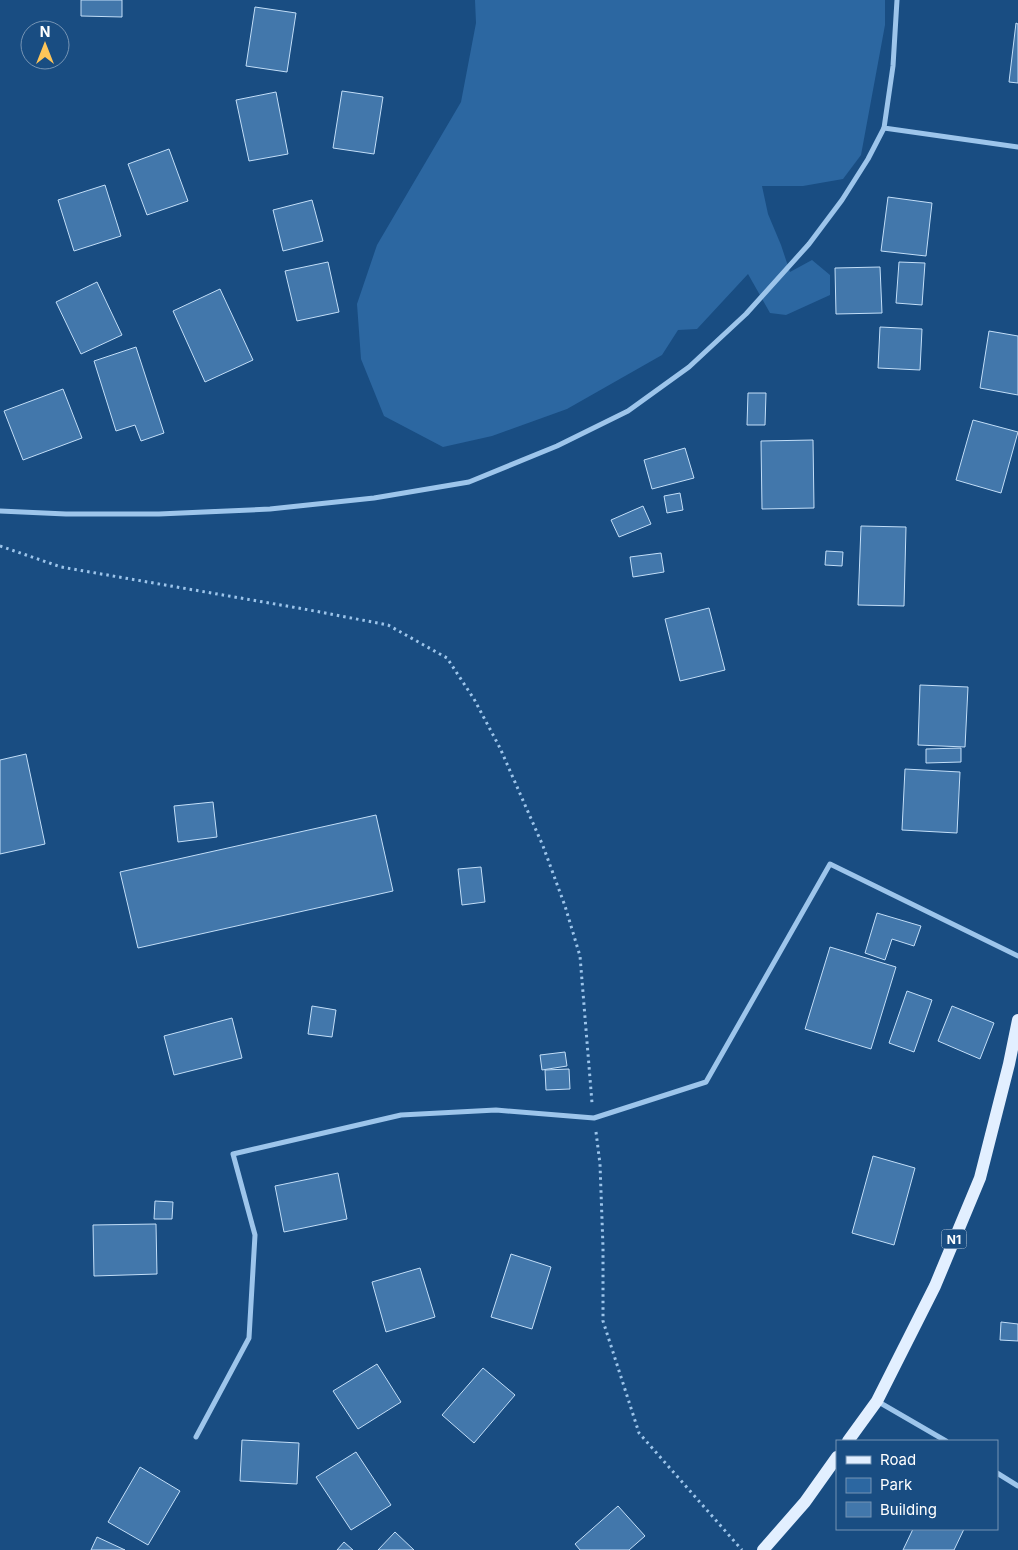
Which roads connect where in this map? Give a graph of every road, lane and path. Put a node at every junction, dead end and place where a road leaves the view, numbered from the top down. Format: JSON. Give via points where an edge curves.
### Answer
{"nodes":[{"id":1,"x":897,"y":0,"type":"edge"},
{"id":2,"x":884,"y":128,"type":"junction"},
{"id":3,"x":1018,"y":147,"type":"edge"},
{"id":4,"x":0,"y":511,"type":"edge"},
{"id":5,"x":0,"y":546,"type":"edge"},
{"id":6,"x":1018,"y":956,"type":"edge"},
{"id":7,"x":1018,"y":1020,"type":"edge"},
{"id":8,"x":594,"y":1118,"type":"junction"},
{"id":9,"x":877,"y":1401,"type":"junction"},
{"id":10,"x":196,"y":1437,"type":"dead end"},
{"id":11,"x":849,"y":1440,"type":"edge"},
{"id":12,"x":944,"y":1440,"type":"edge"},
{"id":13,"x":836,"y":1458,"type":"edge"},
{"id":14,"x":998,"y":1474,"type":"edge"},
{"id":15,"x":1018,"y":1486,"type":"edge"},
{"id":16,"x":742,"y":1550,"type":"edge"},
{"id":17,"x":763,"y":1550,"type":"edge"}],
"edges":[{"from":1,"to":2,"type":"street","via":[[893,66]]},
{"from":2,"to":3,"type":"street"},
{"from":2,"to":4,"type":"street","via":[[847,191],[809,244],[746,314],[689,367],[628,411],[556,446],[469,482],[374,498],[159,514]]},
{"from":5,"to":8,"type":"path","via":[[61,567],[388,625],[446,658],[474,699],[500,748],[565,906],[580,956]]},
{"from":6,"to":8,"type":"street","via":[[830,864],[706,1082]]},
{"from":7,"to":9,"type":"main road","number":"N1","via":[[980,1178],[935,1286]]},
{"from":8,"to":10,"type":"street","via":[[496,1110],[401,1115],[233,1154],[255,1235],[249,1338]]},
{"from":8,"to":16,"type":"path","via":[[600,1164],[604,1321],[639,1433]]},
{"from":9,"to":11,"type":"main road","number":"N1"},
{"from":9,"to":12,"type":"street"},
{"from":13,"to":17,"type":"main road","via":[[805,1502]]},
{"from":14,"to":15,"type":"street"}]}
